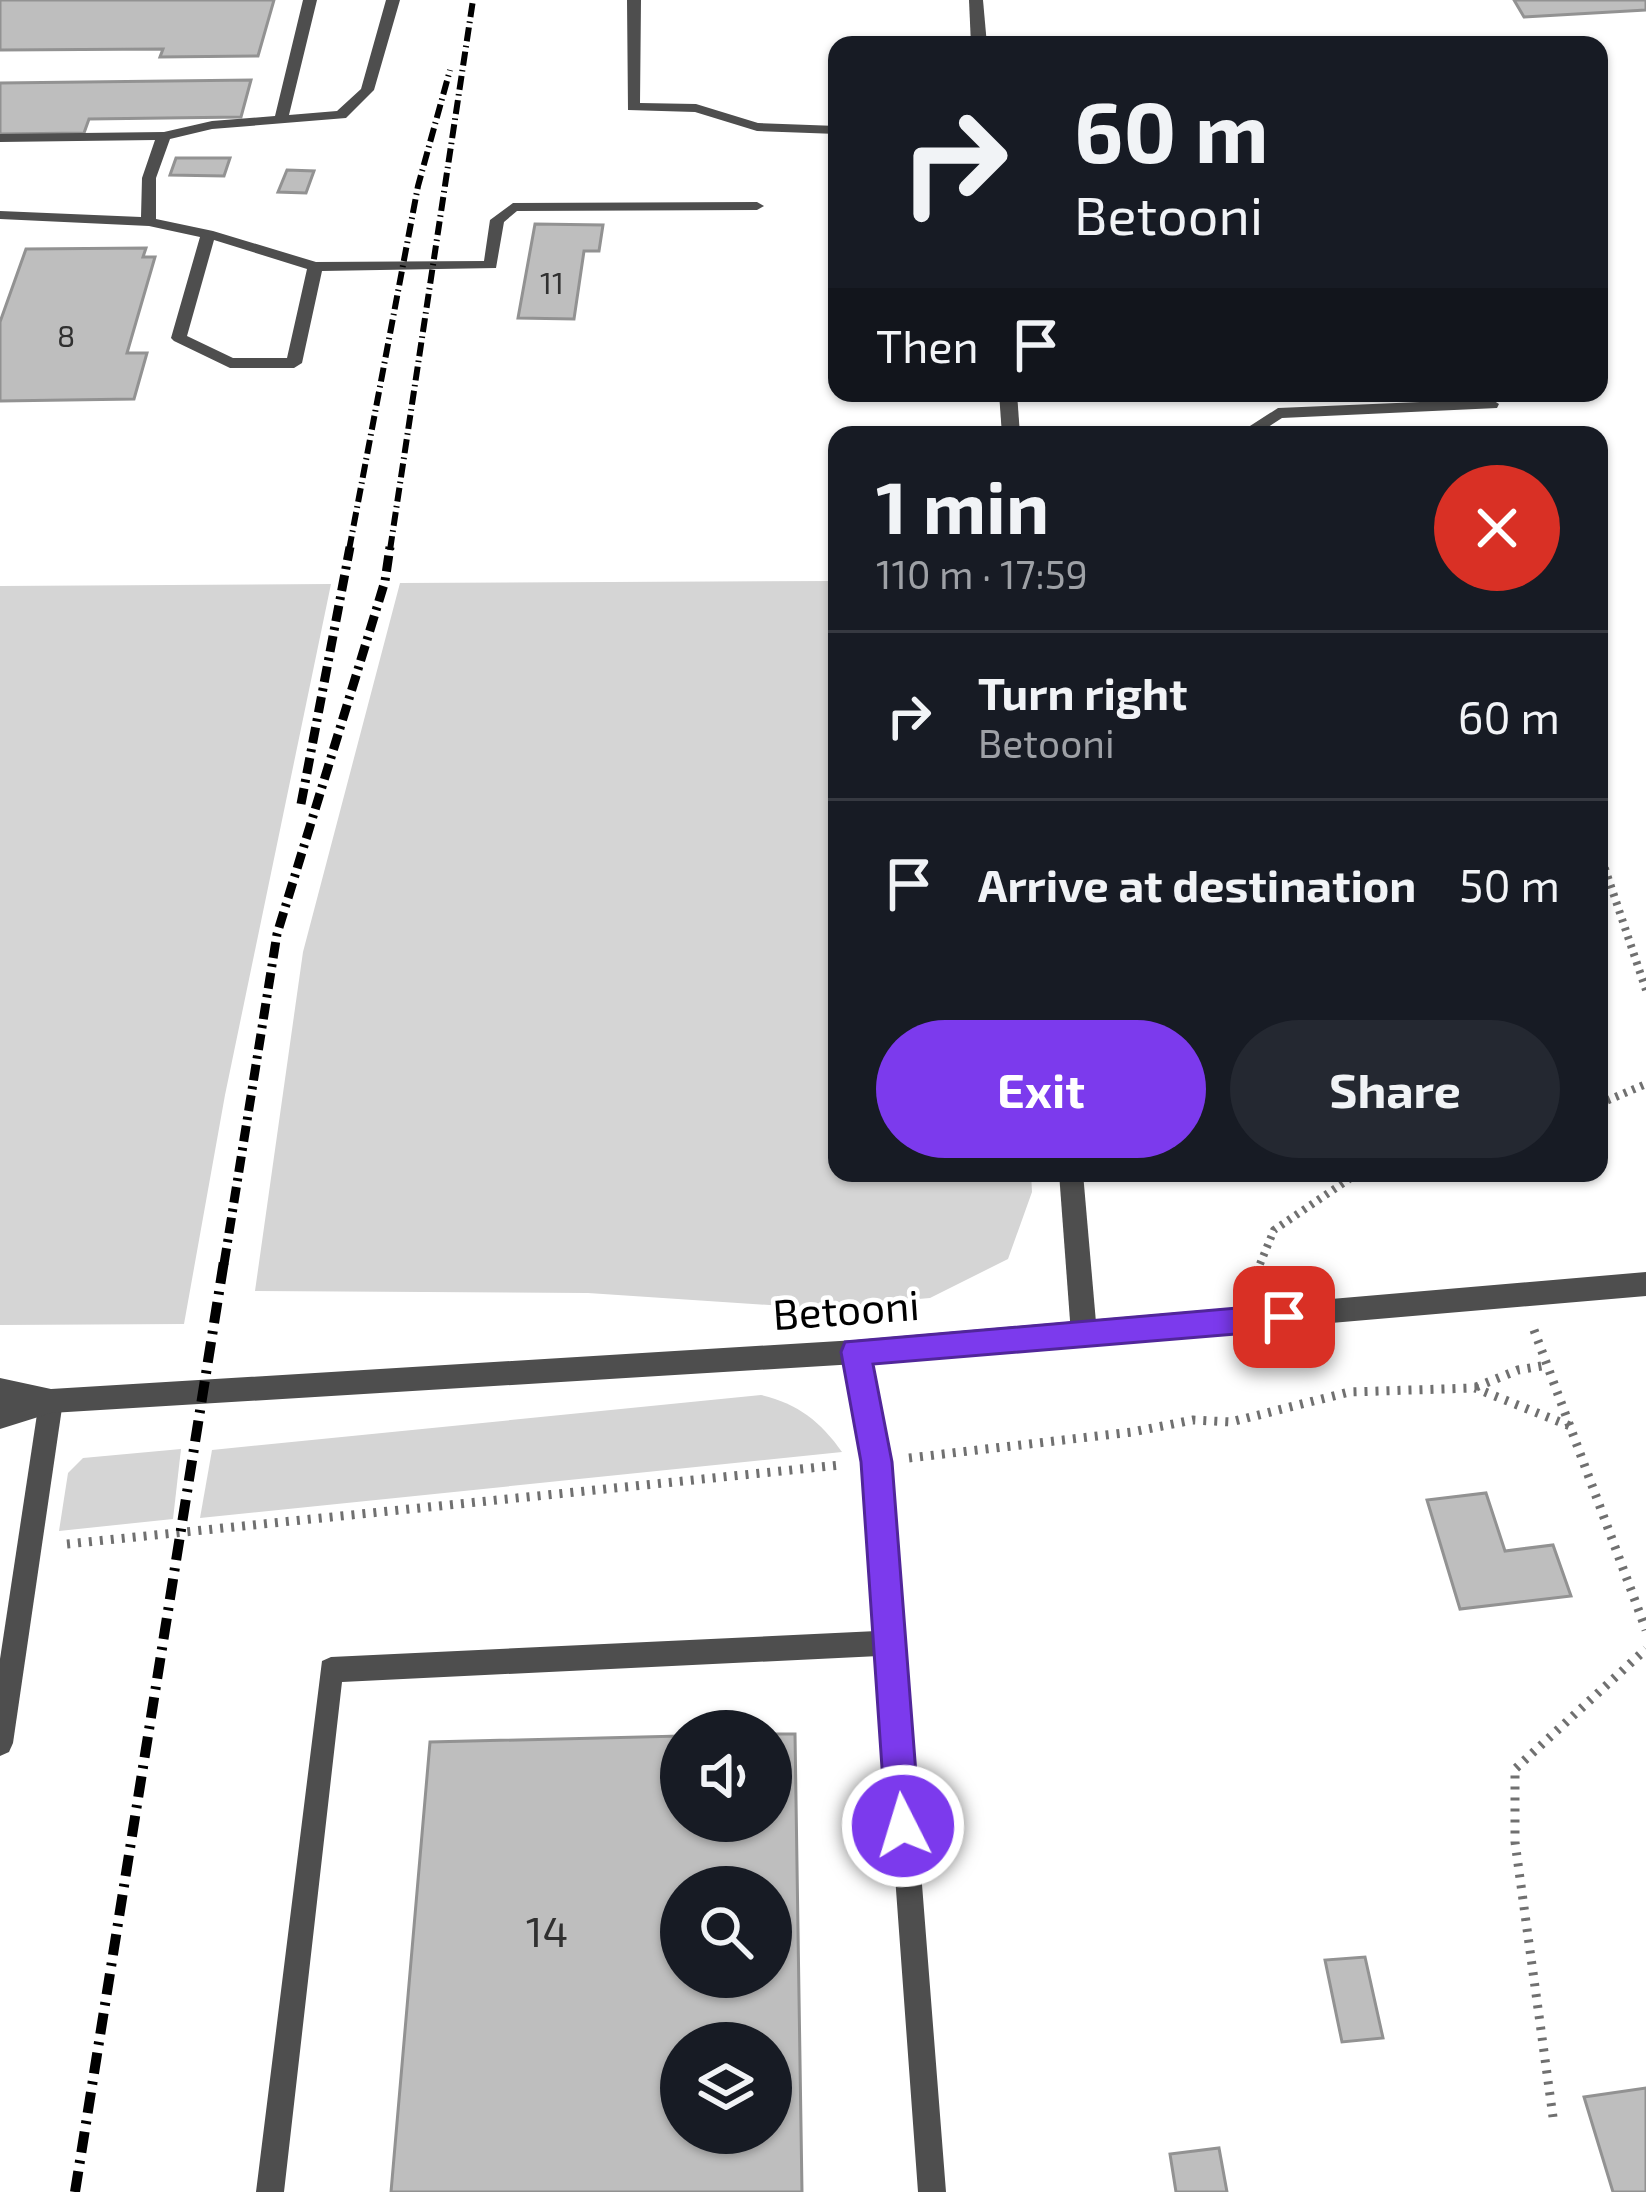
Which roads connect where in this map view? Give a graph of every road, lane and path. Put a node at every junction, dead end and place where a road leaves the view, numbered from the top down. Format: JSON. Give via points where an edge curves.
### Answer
{"nodes":[{"id":1,"x":310,"y":0,"type":"edge"},
{"id":2,"x":393,"y":0,"type":"edge"},
{"id":3,"x":634,"y":0,"type":"edge"},
{"id":4,"x":976,"y":0,"type":"edge"},
{"id":5,"x":978,"y":36,"type":"edge"},
{"id":6,"x":280,"y":120,"type":"junction"},
{"id":7,"x":828,"y":130,"type":"edge"},
{"id":8,"x":164,"y":136,"type":"junction"},
{"id":9,"x":0,"y":138,"type":"edge"},
{"id":10,"x":757,"y":206,"type":"dead end"},
{"id":11,"x":0,"y":215,"type":"edge"},
{"id":12,"x":149,"y":222,"type":"junction"},
{"id":13,"x":208,"y":234,"type":"junction"},
{"id":14,"x":315,"y":267,"type":"junction"},
{"id":15,"x":1491,"y":404,"type":"dead end"},
{"id":16,"x":1257,"y":426,"type":"edge"},
{"id":17,"x":1608,"y":878,"type":"edge"},
{"id":18,"x":1646,"y":991,"type":"edge"},
{"id":19,"x":1646,"y":1084,"type":"edge"},
{"id":20,"x":1608,"y":1100,"type":"edge"},
{"id":21,"x":1072,"y":1182,"type":"edge"},
{"id":22,"x":1344,"y":1182,"type":"edge"},
{"id":23,"x":1646,"y":1284,"type":"edge"},
{"id":24,"x":1521,"y":1295,"type":"junction"},
{"id":25,"x":1237,"y":1321,"type":"junction"},
{"id":26,"x":1084,"y":1334,"type":"junction"},
{"id":27,"x":856,"y":1352,"type":"junction"},
{"id":28,"x":1547,"y":1365,"type":"junction"},
{"id":29,"x":1475,"y":1388,"type":"junction"},
{"id":30,"x":0,"y":1390,"type":"edge"},
{"id":31,"x":51,"y":1401,"type":"junction"},
{"id":32,"x":0,"y":1416,"type":"edge"},
{"id":33,"x":1570,"y":1426,"type":"junction"},
{"id":34,"x":877,"y":1462,"type":"junction"},
{"id":35,"x":27,"y":1548,"type":"junction"},
{"id":36,"x":1646,"y":1630,"type":"edge"},
{"id":37,"x":888,"y":1643,"type":"junction"},
{"id":38,"x":1646,"y":1649,"type":"edge"},
{"id":39,"x":4,"y":1677,"type":"edge"},
{"id":40,"x":0,"y":1743,"type":"edge"},
{"id":41,"x":1553,"y":2117,"type":"dead end"},
{"id":42,"x":270,"y":2192,"type":"edge"},
{"id":43,"x":932,"y":2192,"type":"edge"}],
"edges":[{"from":1,"to":6,"type":"lane"},
{"from":2,"to":6,"type":"lane","via":[[367,90],[341,116]]},
{"from":3,"to":7,"type":"lane","via":[[633,107],[696,107],[757,128]]},
{"from":4,"to":5,"type":"street"},
{"from":6,"to":8,"type":"lane"},
{"from":8,"to":9,"type":"lane"},
{"from":8,"to":12,"type":"lane","via":[[152,160]]},
{"from":10,"to":14,"type":"lane","via":[[513,206],[497,220],[491,265]]},
{"from":11,"to":12,"type":"lane"},
{"from":12,"to":13,"type":"lane"},
{"from":13,"to":14,"type":"lane"},
{"from":13,"to":14,"type":"lane","via":[[178,338],[230,363],[294,363]]},
{"from":15,"to":16,"type":"lane","via":[[1278,412]]},
{"from":17,"to":18,"type":"path"},
{"from":19,"to":20,"type":"path"},
{"from":21,"to":26,"type":"street"},
{"from":22,"to":25,"type":"path","via":[[1274,1229]]},
{"from":23,"to":24,"type":"street","name":"Betooni"},
{"from":24,"to":25,"type":"street","name":"Betooni"},
{"from":24,"to":28,"type":"path"},
{"from":25,"to":26,"type":"street","name":"Betooni"},
{"from":26,"to":27,"type":"street","name":"Betooni"},
{"from":27,"to":31,"type":"street","name":"Betooni"},
{"from":27,"to":34,"type":"lane"},
{"from":28,"to":29,"type":"path"},
{"from":28,"to":33,"type":"path"},
{"from":29,"to":33,"type":"path"},
{"from":29,"to":34,"type":"path","via":[[1349,1392],[1231,1422],[1193,1420]]},
{"from":30,"to":31,"type":"street","name":"Betooni"},
{"from":31,"to":32,"type":"street","name":"Betooni"},
{"from":31,"to":35,"type":"lane"},
{"from":33,"to":36,"type":"path"},
{"from":34,"to":35,"type":"path"},
{"from":34,"to":37,"type":"lane"},
{"from":35,"to":39,"type":"lane"},
{"from":37,"to":42,"type":"lane","via":[[332,1670]]},
{"from":37,"to":43,"type":"lane"},
{"from":38,"to":41,"type":"path","via":[[1516,1769],[1515,1842]]},
{"from":39,"to":40,"type":"lane"}]}
